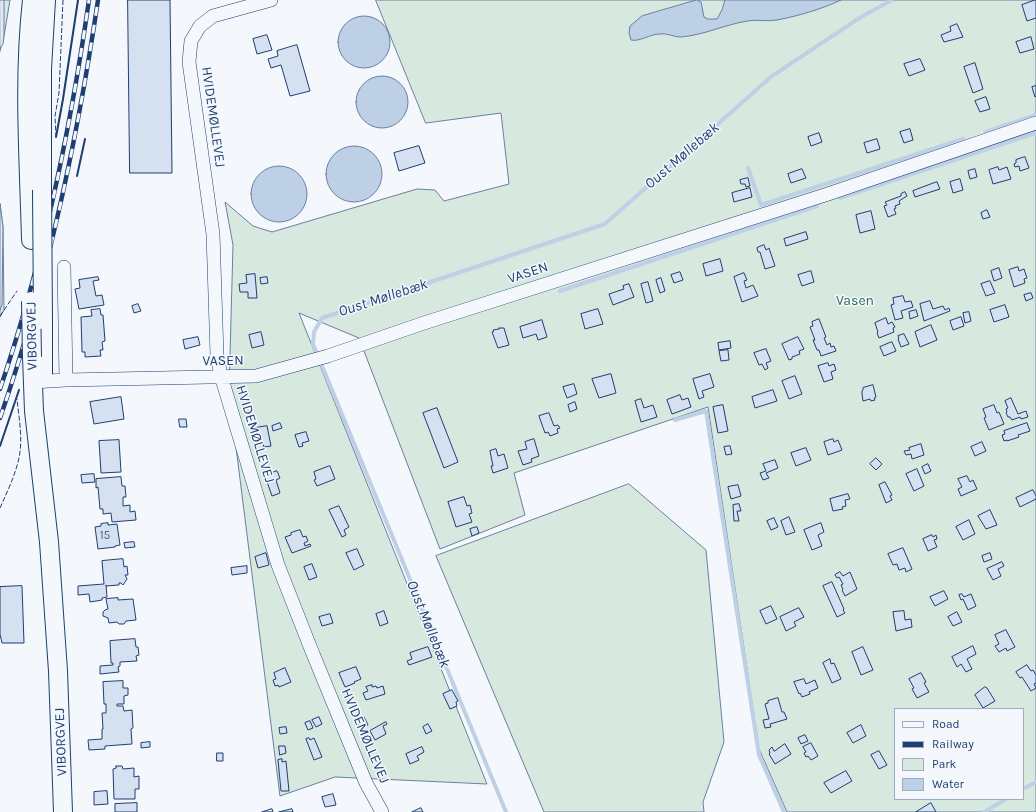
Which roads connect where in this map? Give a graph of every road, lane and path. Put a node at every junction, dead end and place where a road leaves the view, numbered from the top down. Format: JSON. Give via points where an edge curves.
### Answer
{"nodes":[{"id":1,"x":32,"y":0,"type":"edge"},
{"id":2,"x":46,"y":0,"type":"edge"},
{"id":3,"x":271,"y":0,"type":"edge"},
{"id":4,"x":1036,"y":123,"type":"edge"},
{"id":5,"x":64,"y":267,"type":"dead end"},
{"id":6,"x":221,"y":376,"type":"junction"},
{"id":7,"x":66,"y":380,"type":"junction"},
{"id":8,"x":38,"y":382,"type":"junction"},
{"id":9,"x":63,"y":812,"type":"edge"},
{"id":10,"x":382,"y":812,"type":"edge"}],
"edges":[{"from":1,"to":8,"type":"street","name":"VIBORGVEJ","bridge":true,"via":[[29,23],[28,171],[32,357]]},
{"from":2,"to":8,"type":"street","name":"VIBORGVEJ","bridge":true,"via":[[42,69],[43,320]]},
{"from":3,"to":6,"type":"street","name":"HVIDEMØLLEVEJ","via":[[213,16],[200,26],[191,41],[189,62],[213,234],[217,355]]},
{"from":4,"to":6,"type":"street","name":"VASEN","via":[[828,194],[306,363],[256,376]]},
{"from":5,"to":7,"type":"street"},
{"from":6,"to":7,"type":"street","name":"VASEN"},
{"from":6,"to":10,"type":"street","name":"HVIDEMØLLEVEJ","via":[[278,565],[366,783]]},
{"from":7,"to":8,"type":"street","name":"VASEN"},
{"from":8,"to":9,"type":"street","name":"VIBORGVEJ","via":[[38,452],[49,542],[58,671]]}]}
